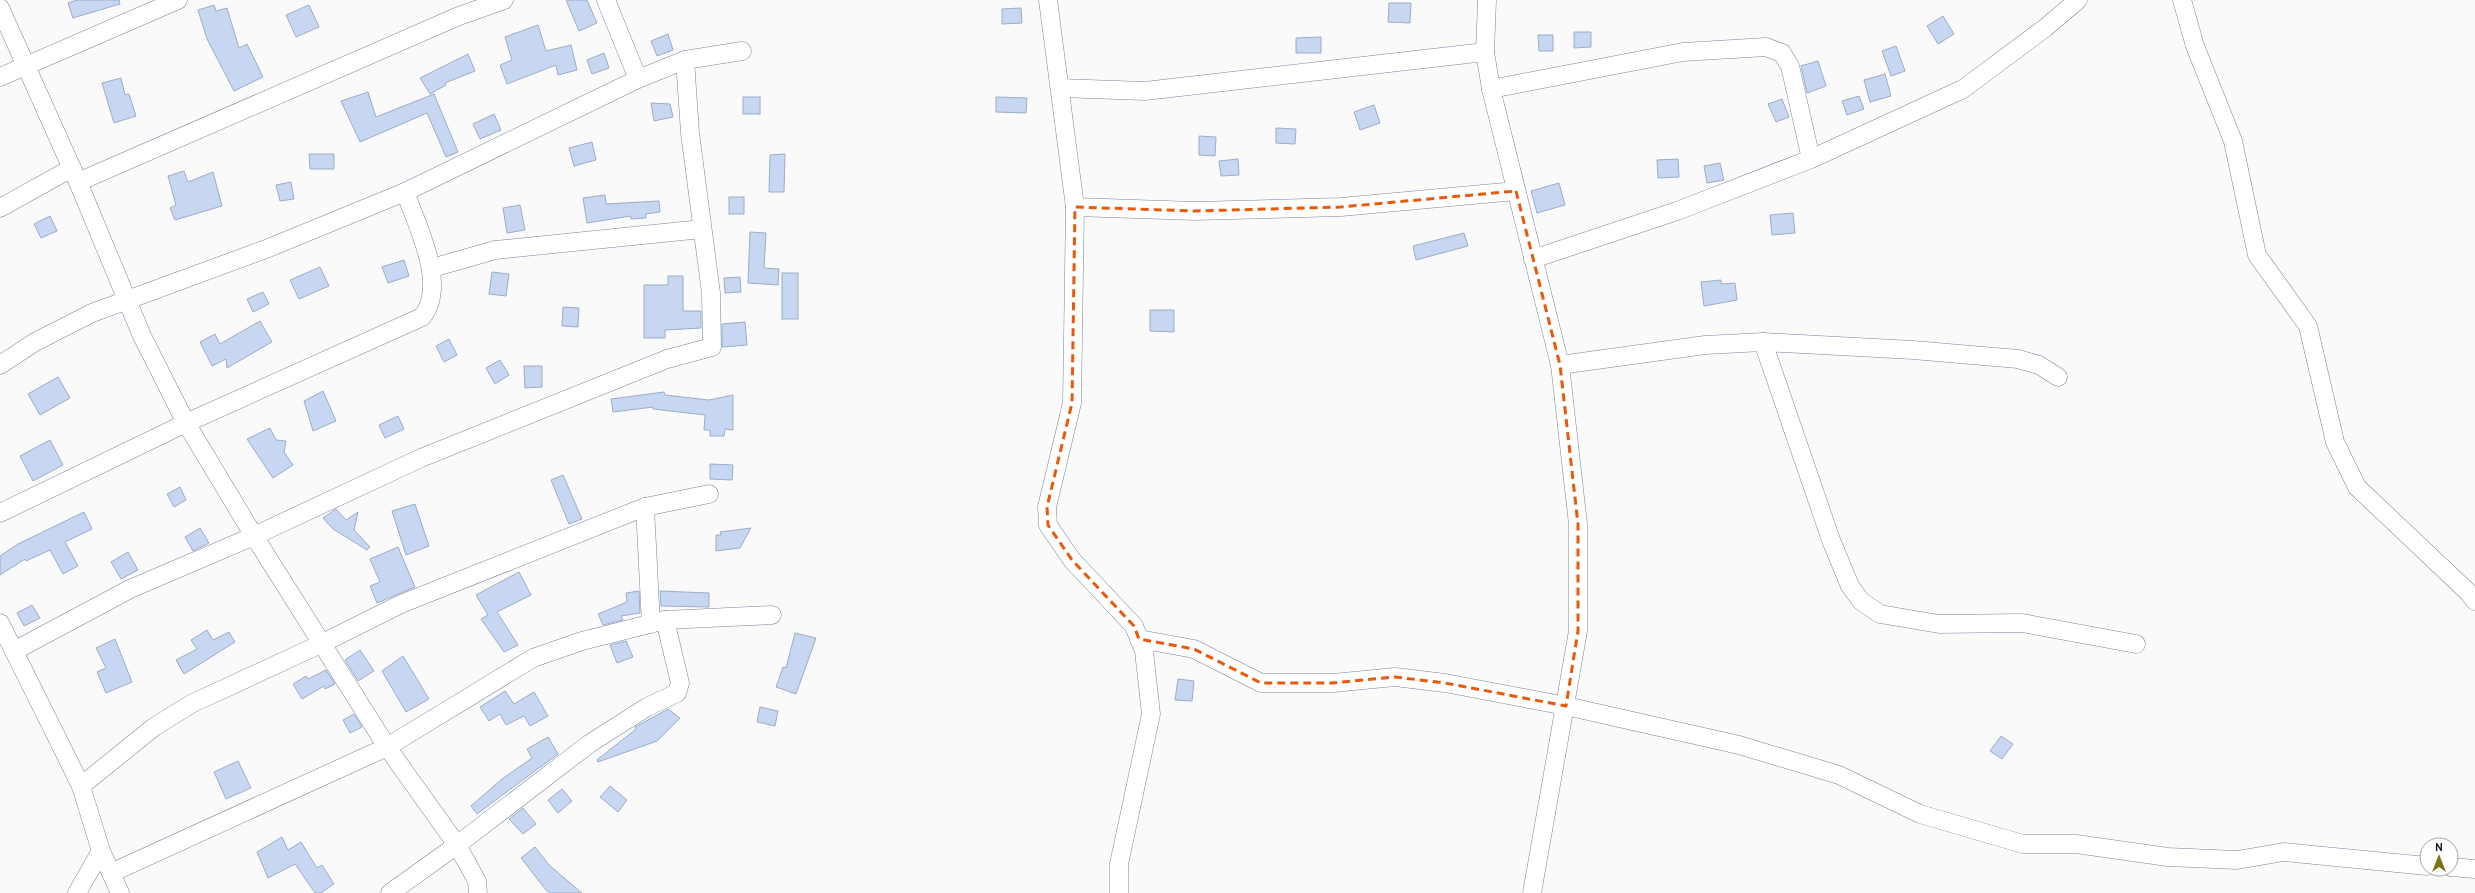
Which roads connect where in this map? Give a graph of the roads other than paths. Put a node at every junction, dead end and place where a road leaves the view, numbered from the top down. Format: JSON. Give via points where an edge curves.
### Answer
{"nodes":[{"id":1,"x":178,"y":0,"type":"edge"},
{"id":2,"x":504,"y":0,"type":"edge"},
{"id":3,"x":606,"y":0,"type":"edge"},
{"id":4,"x":1048,"y":0,"type":"edge"},
{"id":5,"x":1487,"y":0,"type":"edge"},
{"id":6,"x":2078,"y":0,"type":"edge"},
{"id":7,"x":2182,"y":0,"type":"edge"},
{"id":8,"x":0,"y":8,"type":"edge"},
{"id":9,"x":742,"y":51,"type":"dead end"},
{"id":10,"x":1485,"y":52,"type":"junction"},
{"id":11,"x":685,"y":60,"type":"junction"},
{"id":12,"x":27,"y":65,"type":"junction"},
{"id":13,"x":0,"y":77,"type":"edge"},
{"id":14,"x":638,"y":79,"type":"junction"},
{"id":15,"x":1060,"y":88,"type":"junction"},
{"id":16,"x":1491,"y":89,"type":"junction"},
{"id":17,"x":1811,"y":160,"type":"junction"},
{"id":18,"x":75,"y":175,"type":"junction"},
{"id":19,"x":1516,"y":191,"type":"junction"},
{"id":20,"x":405,"y":192,"type":"junction"},
{"id":21,"x":1075,"y":207,"type":"junction"},
{"id":22,"x":0,"y":208,"type":"edge"},
{"id":23,"x":702,"y":229,"type":"junction"},
{"id":24,"x":1533,"y":259,"type":"junction"},
{"id":25,"x":432,"y":268,"type":"junction"},
{"id":26,"x":125,"y":299,"type":"junction"},
{"id":27,"x":1763,"y":342,"type":"junction"},
{"id":28,"x":0,"y":365,"type":"edge"},
{"id":29,"x":1560,"y":365,"type":"junction"},
{"id":30,"x":2058,"y":377,"type":"dead end"},
{"id":31,"x":186,"y":423,"type":"junction"},
{"id":32,"x":709,"y":494,"type":"dead end"},
{"id":33,"x":645,"y":507,"type":"junction"},
{"id":34,"x":0,"y":512,"type":"edge"},
{"id":35,"x":254,"y":536,"type":"junction"},
{"id":36,"x":2475,"y":601,"type":"edge"},
{"id":37,"x":772,"y":615,"type":"dead end"},
{"id":38,"x":658,"y":622,"type":"junction"},
{"id":39,"x":0,"y":623,"type":"edge"},
{"id":40,"x":1139,"y":639,"type":"junction"},
{"id":41,"x":323,"y":643,"type":"junction"},
{"id":42,"x":2136,"y":644,"type":"dead end"},
{"id":43,"x":14,"y":651,"type":"junction"},
{"id":44,"x":1566,"y":706,"type":"junction"},
{"id":45,"x":387,"y":747,"type":"junction"},
{"id":46,"x":81,"y":786,"type":"junction"},
{"id":47,"x":457,"y":845,"type":"junction"},
{"id":48,"x":101,"y":851,"type":"junction"},
{"id":49,"x":2419,"y":865,"type":"edge"},
{"id":50,"x":2459,"y":868,"type":"edge"},
{"id":51,"x":2475,"y":869,"type":"edge"},
{"id":52,"x":111,"y":873,"type":"junction"},
{"id":53,"x":77,"y":893,"type":"edge"},
{"id":54,"x":120,"y":893,"type":"edge"},
{"id":55,"x":390,"y":893,"type":"edge"},
{"id":56,"x":478,"y":893,"type":"edge"},
{"id":57,"x":1119,"y":893,"type":"edge"},
{"id":58,"x":1532,"y":893,"type":"edge"}],
"edges":[{"from":1,"to":12,"type":"street"},
{"from":2,"to":18,"type":"street","via":[[459,16]]},
{"from":3,"to":14,"type":"street"},
{"from":4,"to":15,"type":"street"},
{"from":5,"to":10,"type":"street"},
{"from":6,"to":17,"type":"street","via":[[1963,89]]},
{"from":7,"to":36,"type":"street","via":[[2195,46],[2233,141],[2257,254],[2308,326],[2335,442],[2357,488]]},
{"from":8,"to":12,"type":"street"},
{"from":9,"to":11,"type":"street"},
{"from":10,"to":15,"type":"street","via":[[1145,91]]},
{"from":10,"to":16,"type":"street"},
{"from":11,"to":14,"type":"street"},
{"from":11,"to":23,"type":"street","via":[[690,133]]},
{"from":12,"to":13,"type":"street"},
{"from":12,"to":18,"type":"street"},
{"from":14,"to":20,"type":"street"},
{"from":15,"to":21,"type":"street"},
{"from":16,"to":17,"type":"street","via":[[1683,52],[1766,47],[1782,53],[1790,66]]},
{"from":16,"to":19,"type":"street"},
{"from":17,"to":24,"type":"street","via":[[1677,211]]},
{"from":18,"to":22,"type":"street"},
{"from":18,"to":26,"type":"street"},
{"from":19,"to":21,"type":"street","via":[[1340,207],[1195,211]]},
{"from":19,"to":24,"type":"street"},
{"from":20,"to":25,"type":"street"},
{"from":20,"to":26,"type":"street","via":[[266,249]]},
{"from":21,"to":40,"type":"street","via":[[1072,403],[1047,507],[1048,525],[1072,560],[1134,626]]},
{"from":23,"to":25,"type":"street","via":[[495,250]]},
{"from":23,"to":35,"type":"street","via":[[711,293],[712,347],[667,359],[422,458]]},
{"from":24,"to":29,"type":"street"},
{"from":25,"to":31,"type":"street","via":[[429,308],[422,316]]},
{"from":26,"to":28,"type":"street","via":[[35,342]]},
{"from":26,"to":31,"type":"street"},
{"from":27,"to":29,"type":"street","via":[[1705,345]]},
{"from":27,"to":30,"type":"street","via":[[2018,359],[2039,365]]},
{"from":27,"to":42,"type":"street","via":[[1831,540],[1850,586],[1861,601],[1880,614],[1939,624],[2022,623]]},
{"from":29,"to":44,"type":"street","via":[[1578,524],[1578,631]]},
{"from":31,"to":34,"type":"street"},
{"from":31,"to":35,"type":"street"},
{"from":32,"to":33,"type":"street"},
{"from":33,"to":38,"type":"street"},
{"from":33,"to":41,"type":"street","via":[[449,583]]},
{"from":35,"to":41,"type":"street"},
{"from":35,"to":43,"type":"street","via":[[130,589]]},
{"from":37,"to":38,"type":"street"},
{"from":38,"to":45,"type":"street","via":[[582,641],[533,658]]},
{"from":38,"to":47,"type":"street","via":[[680,683],[678,693],[647,707],[589,744]]},
{"from":39,"to":43,"type":"street"},
{"from":40,"to":44,"type":"street","via":[[1194,649],[1261,683],[1333,683],[1395,677],[1445,683]]},
{"from":40,"to":57,"type":"street","via":[[1144,651],[1151,714],[1119,864]]},
{"from":41,"to":45,"type":"street"},
{"from":41,"to":46,"type":"street","via":[[191,704],[154,727]]},
{"from":43,"to":46,"type":"street"},
{"from":44,"to":49,"type":"street","via":[[1739,745],[1832,773],[1920,814],[2023,844],[2076,844],[2168,857],[2237,860],[2284,852]]},
{"from":44,"to":58,"type":"street"},
{"from":45,"to":47,"type":"street"},
{"from":45,"to":52,"type":"street"},
{"from":46,"to":48,"type":"street"},
{"from":47,"to":55,"type":"street"},
{"from":47,"to":56,"type":"street","via":[[477,881]]},
{"from":48,"to":52,"type":"street"},
{"from":48,"to":53,"type":"street"},
{"from":50,"to":51,"type":"street"},
{"from":52,"to":54,"type":"street"}]}
